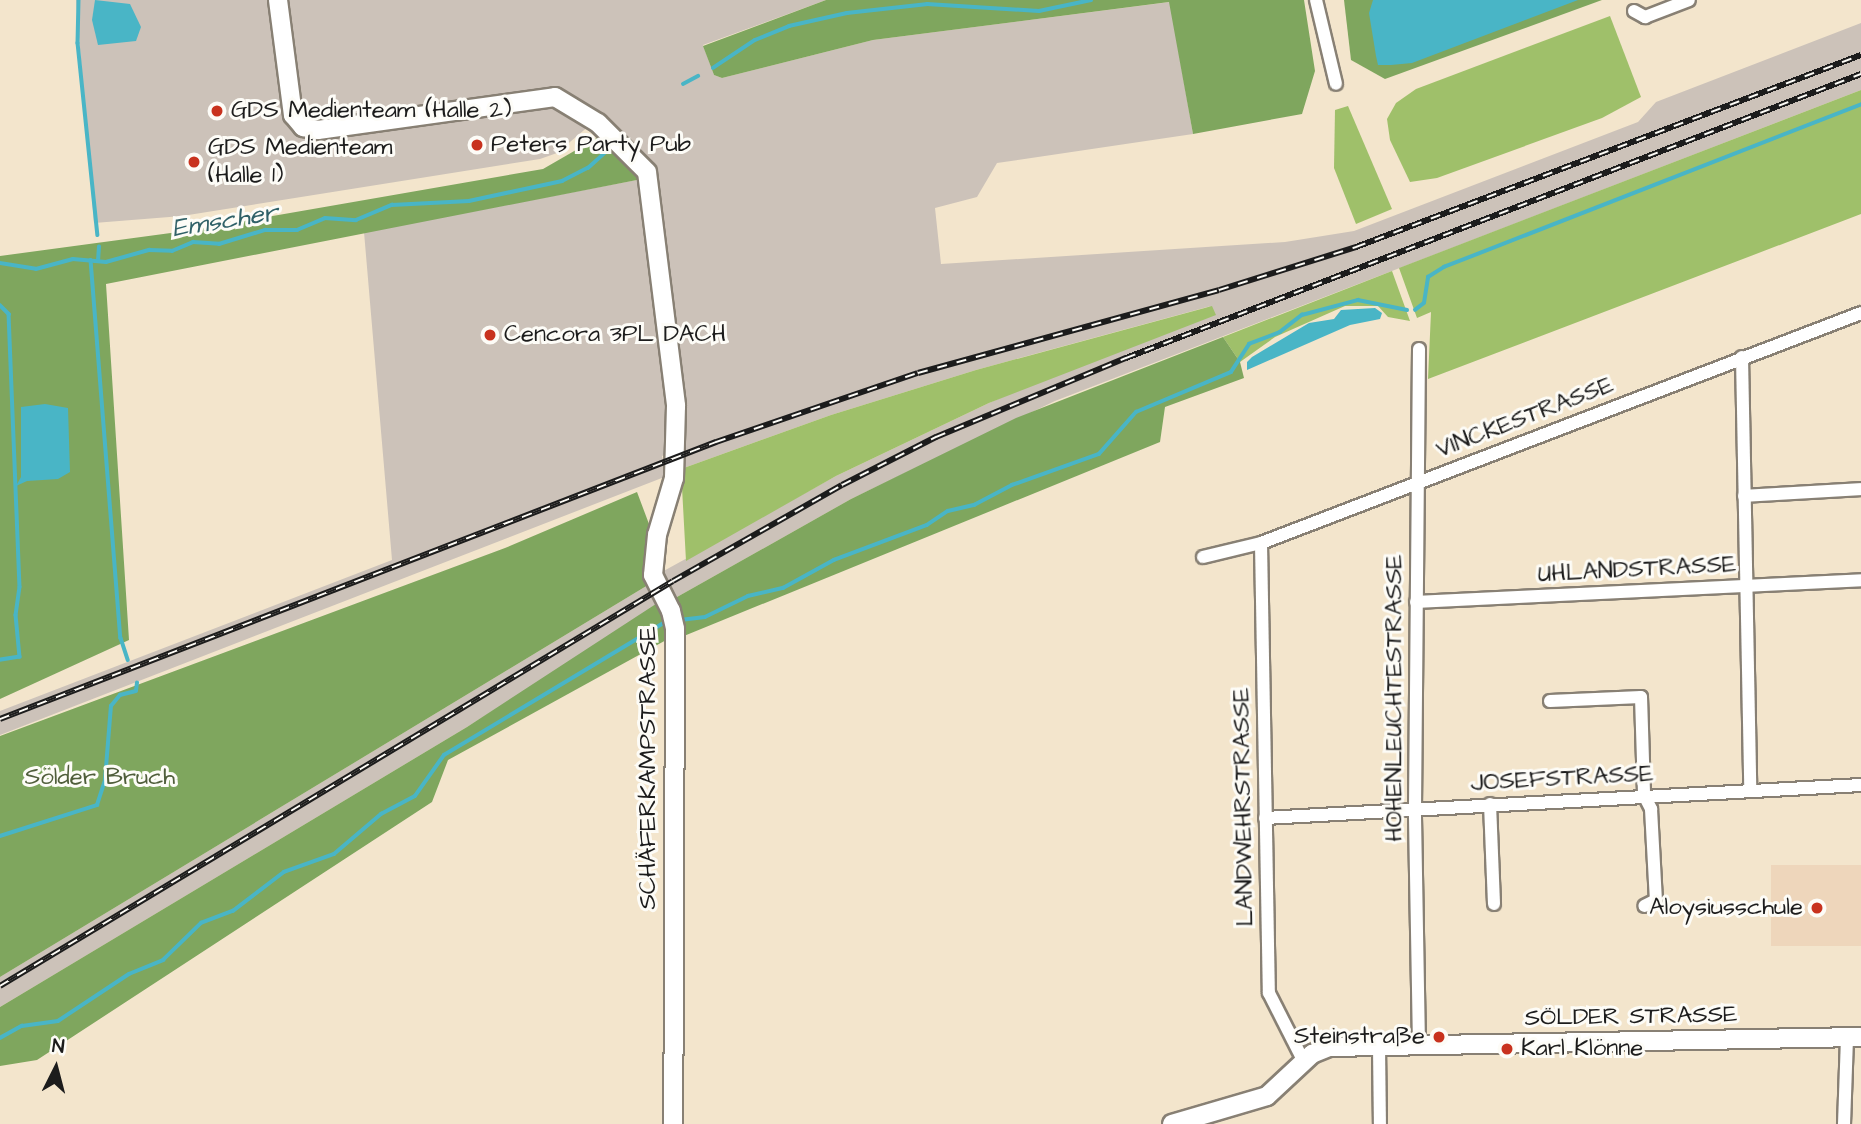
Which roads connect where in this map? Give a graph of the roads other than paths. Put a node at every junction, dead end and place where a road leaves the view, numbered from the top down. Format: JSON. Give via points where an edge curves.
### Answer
{"nodes":[{"id":1,"x":278,"y":0,"type":"edge"},
{"id":2,"x":1316,"y":0,"type":"edge"},
{"id":3,"x":1689,"y":0,"type":"edge"},
{"id":4,"x":1634,"y":11,"type":"dead end"},
{"id":5,"x":1336,"y":84,"type":"dead end"},
{"id":6,"x":1861,"y":313,"type":"edge"},
{"id":7,"x":1419,"y":349,"type":"dead end"},
{"id":8,"x":1742,"y":357,"type":"junction"},
{"id":9,"x":1417,"y":482,"type":"junction"},
{"id":10,"x":1861,"y":489,"type":"edge"},
{"id":11,"x":1744,"y":496,"type":"junction"},
{"id":12,"x":1261,"y":543,"type":"junction"},
{"id":13,"x":1203,"y":557,"type":"dead end"},
{"id":14,"x":1861,"y":580,"type":"edge"},
{"id":15,"x":1745,"y":586,"type":"junction"},
{"id":16,"x":1416,"y":602,"type":"junction"},
{"id":17,"x":1550,"y":701,"type":"dead end"},
{"id":18,"x":1861,"y":785,"type":"edge"},
{"id":19,"x":1750,"y":791,"type":"junction"},
{"id":20,"x":1644,"y":795,"type":"junction"},
{"id":21,"x":1490,"y":804,"type":"junction"},
{"id":22,"x":1415,"y":808,"type":"junction"},
{"id":23,"x":1265,"y":818,"type":"junction"},
{"id":24,"x":1494,"y":904,"type":"dead end"},
{"id":25,"x":1644,"y":906,"type":"dead end"},
{"id":26,"x":1854,"y":1037,"type":"edge"},
{"id":27,"x":1419,"y":1046,"type":"junction"},
{"id":28,"x":1379,"y":1047,"type":"junction"},
{"id":29,"x":1304,"y":1062,"type":"junction"},
{"id":30,"x":673,"y":1124,"type":"edge"},
{"id":31,"x":1172,"y":1124,"type":"edge"},
{"id":32,"x":1380,"y":1124,"type":"edge"},
{"id":33,"x":1844,"y":1124,"type":"edge"}],
"edges":[{"from":1,"to":30,"type":"street","name":"SCHÄFERKAMPSTRASSE","via":[[293,115],[303,127],[318,130],[555,97],[598,123],[648,173],[676,406],[674,478],[657,535],[653,575],[675,629]]},
{"from":2,"to":5,"type":"street"},
{"from":3,"to":4,"type":"street","via":[[1645,17]]},
{"from":6,"to":8,"type":"street","name":"VINCKESTRASSE"},
{"from":7,"to":9,"type":"street","name":"HOHENLEUCHTESTRASSE"},
{"from":8,"to":9,"type":"street","name":"VINCKESTRASSE"},
{"from":8,"to":11,"type":"street"},
{"from":9,"to":12,"type":"street","name":"VINCKESTRASSE"},
{"from":9,"to":16,"type":"street","name":"HOHENLEUCHTESTRASSE"},
{"from":10,"to":11,"type":"street"},
{"from":11,"to":15,"type":"street"},
{"from":12,"to":13,"type":"street","name":"VINCKESTRASSE"},
{"from":12,"to":23,"type":"street","name":"LANDWEHRSTRASSE"},
{"from":14,"to":15,"type":"street","name":"UHLANDSTRASSE"},
{"from":15,"to":16,"type":"street","name":"UHLANDSTRASSE"},
{"from":15,"to":19,"type":"street"},
{"from":16,"to":22,"type":"street","name":"HOHENLEUCHTESTRASSE"},
{"from":17,"to":20,"type":"street","via":[[1641,697]]},
{"from":18,"to":19,"type":"street","name":"JOSEFSTRASSE"},
{"from":19,"to":20,"type":"street","name":"JOSEFSTRASSE"},
{"from":20,"to":21,"type":"street","name":"JOSEFSTRASSE"},
{"from":20,"to":25,"type":"street","via":[[1651,809],[1656,900]]},
{"from":21,"to":22,"type":"street","name":"JOSEFSTRASSE"},
{"from":21,"to":24,"type":"street"},
{"from":22,"to":23,"type":"street","name":"JOSEFSTRASSE"},
{"from":22,"to":27,"type":"street","name":"HOHENLEUCHTESTRASSE"},
{"from":23,"to":29,"type":"street","name":"LANDWEHRSTRASSE","via":[[1269,993]]},
{"from":26,"to":27,"type":"street","name":"SÖLDER STRASSE"},
{"from":26,"to":33,"type":"street"},
{"from":27,"to":28,"type":"street","name":"SÖLDER STRASSE"},
{"from":28,"to":29,"type":"street","name":"SÖLDER STRASSE","via":[[1329,1048]]},
{"from":28,"to":32,"type":"street"},
{"from":29,"to":31,"type":"street","name":"SÖLDER STRASSE","via":[[1268,1096]]}]}
